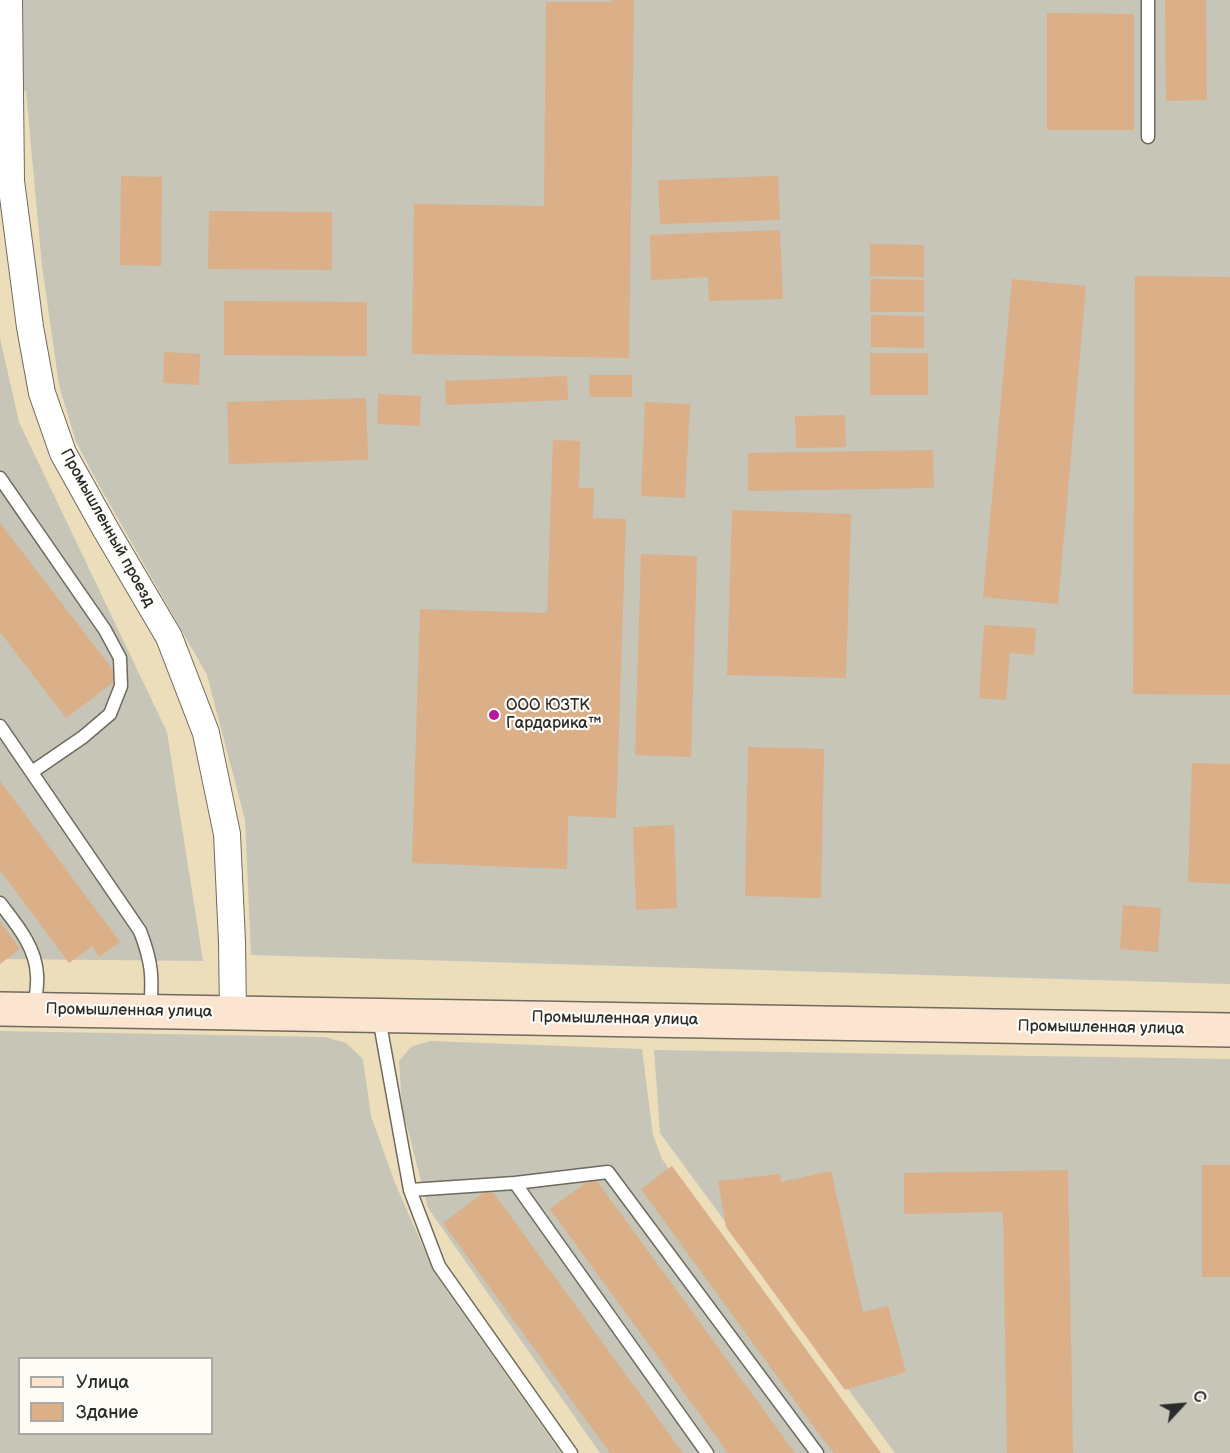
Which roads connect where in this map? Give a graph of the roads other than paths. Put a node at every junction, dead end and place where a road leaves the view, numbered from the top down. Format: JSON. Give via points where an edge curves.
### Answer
{"nodes":[{"id":1,"x":9,"y":0,"type":"edge"},
{"id":2,"x":1148,"y":0,"type":"edge"},
{"id":3,"x":5,"y":101,"type":"edge"},
{"id":4,"x":1148,"y":136,"type":"dead end"},
{"id":5,"x":0,"y":478,"type":"edge"},
{"id":6,"x":0,"y":726,"type":"edge"},
{"id":7,"x":32,"y":772,"type":"junction"},
{"id":8,"x":0,"y":903,"type":"edge"},
{"id":9,"x":0,"y":1009,"type":"edge"},
{"id":10,"x":34,"y":1010,"type":"junction"},
{"id":11,"x":150,"y":1012,"type":"junction"},
{"id":12,"x":233,"y":1013,"type":"junction"},
{"id":13,"x":378,"y":1015,"type":"junction"},
{"id":14,"x":1230,"y":1030,"type":"edge"},
{"id":15,"x":514,"y":1183,"type":"junction"},
{"id":16,"x":410,"y":1190,"type":"junction"},
{"id":17,"x":571,"y":1453,"type":"edge"},
{"id":18,"x":707,"y":1453,"type":"edge"},
{"id":19,"x":817,"y":1453,"type":"edge"}],
"edges":[{"from":1,"to":3,"type":"street","name":"Промышленный проезд"},
{"from":2,"to":4,"type":"lane"},
{"from":3,"to":12,"type":"street","name":"Промышленный проезд","via":[[11,181],[42,393],[63,453],[169,637],[206,733],[227,834]]},
{"from":5,"to":7,"type":"lane","via":[[105,630],[120,658],[122,687],[110,714]]},
{"from":6,"to":7,"type":"lane"},
{"from":7,"to":11,"type":"lane","via":[[140,932],[153,976]]},
{"from":8,"to":10,"type":"lane","via":[[32,951],[37,974]]},
{"from":9,"to":10,"type":"street","name":"Промышленная улица"},
{"from":10,"to":11,"type":"street","name":"Промышленная улица"},
{"from":11,"to":12,"type":"street","name":"Промышленная улица"},
{"from":12,"to":13,"type":"street","name":"Промышленная улица"},
{"from":13,"to":14,"type":"street","name":"Промышленная улица"},
{"from":13,"to":16,"type":"lane"},
{"from":15,"to":16,"type":"lane"},
{"from":15,"to":18,"type":"lane"},
{"from":15,"to":19,"type":"lane","via":[[608,1172]]},
{"from":16,"to":17,"type":"lane","via":[[440,1266]]}]}
